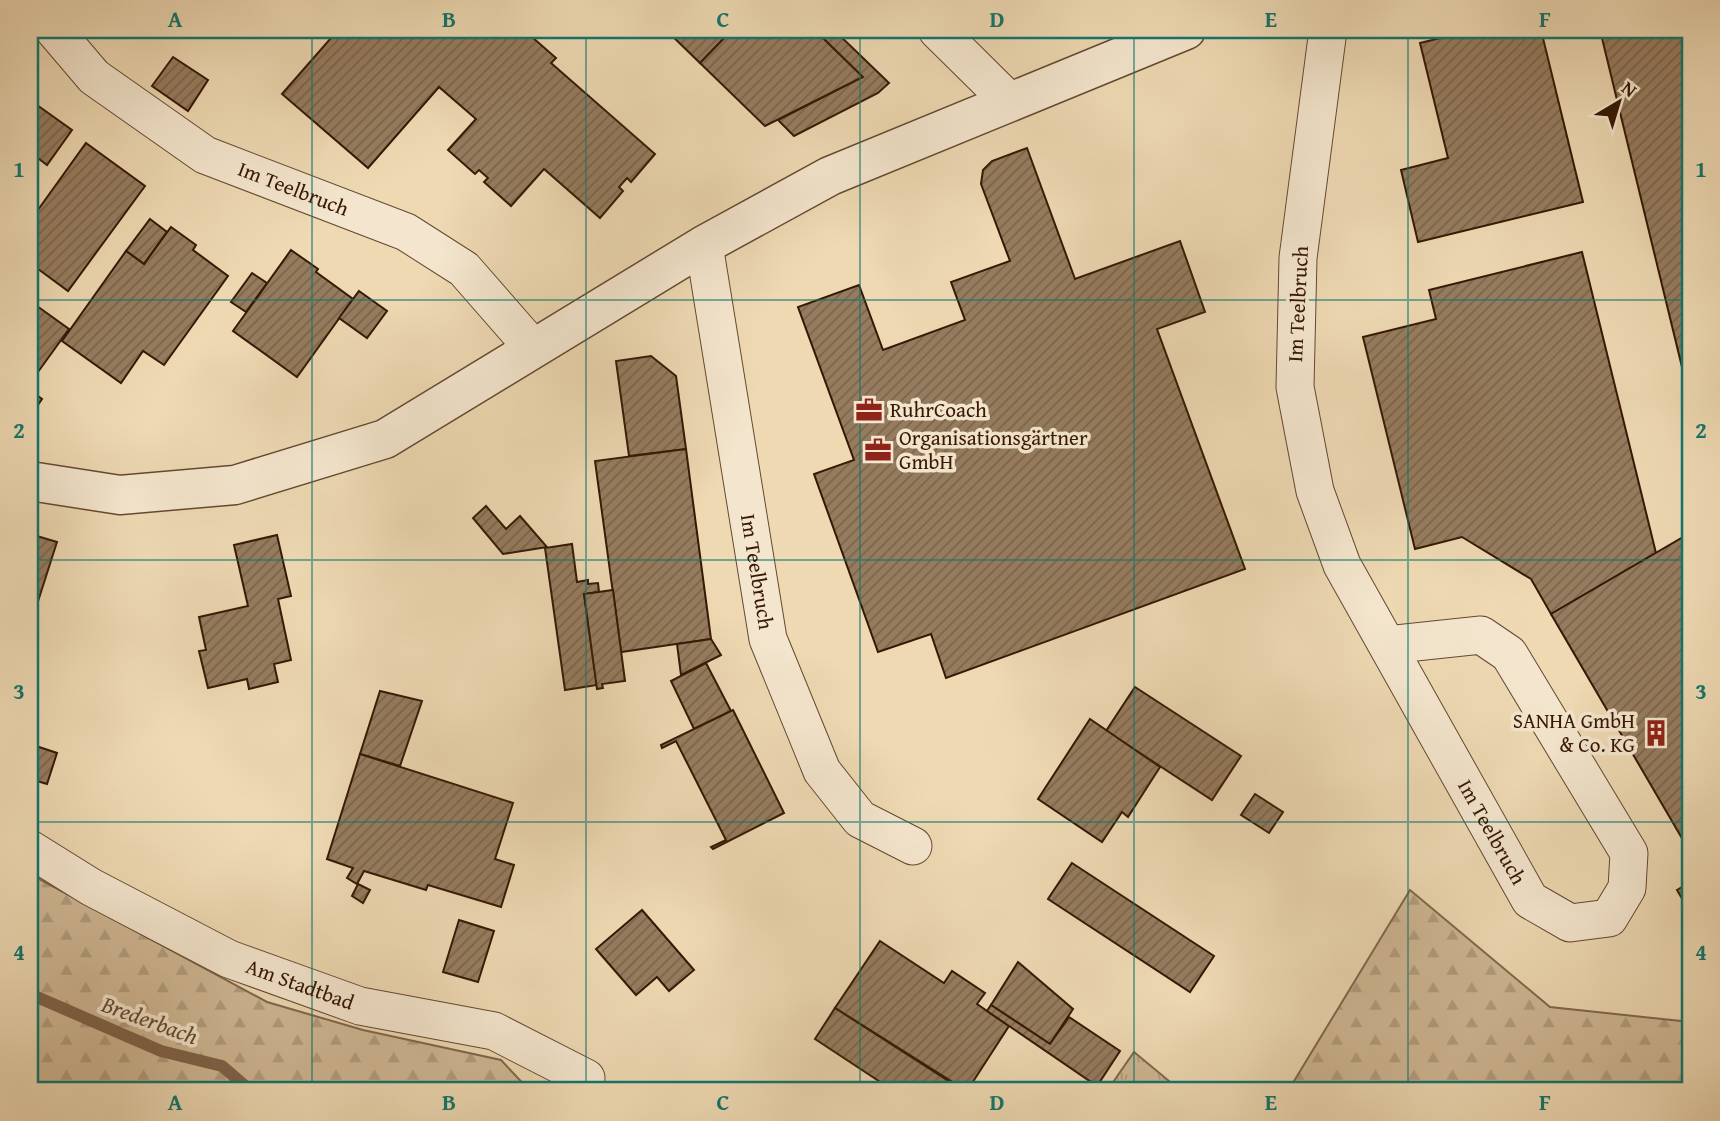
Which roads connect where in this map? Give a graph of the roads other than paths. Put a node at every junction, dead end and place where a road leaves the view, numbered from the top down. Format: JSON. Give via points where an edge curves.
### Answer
{"nodes":[{"id":1,"x":54,"y":30,"type":"edge"},
{"id":2,"x":937,"y":30,"type":"edge"},
{"id":3,"x":1186,"y":30,"type":"edge"},
{"id":4,"x":1328,"y":30,"type":"edge"},
{"id":5,"x":1010,"y":102,"type":"junction"},
{"id":6,"x":704,"y":245,"type":"junction"},
{"id":7,"x":533,"y":348,"type":"junction"},
{"id":8,"x":30,"y":481,"type":"edge"},
{"id":9,"x":1387,"y":645,"type":"junction"},
{"id":10,"x":913,"y":846,"type":"dead end"},
{"id":11,"x":30,"y":849,"type":"edge"},
{"id":12,"x":586,"y":1078,"type":"dead end"}],
"edges":[{"from":1,"to":7,"type":"street","name":"Im Teelbruch","via":[[94,77],[205,155],[406,232],[464,269]]},
{"from":2,"to":5,"type":"street"},
{"from":3,"to":5,"type":"street"},
{"from":4,"to":9,"type":"street","name":"Im Teelbruch","via":[[1298,258],[1295,387],[1315,491],[1342,565]]},
{"from":5,"to":6,"type":"street","via":[[830,176]]},
{"from":6,"to":7,"type":"street"},
{"from":6,"to":10,"type":"street","name":"Im Teelbruch","via":[[768,639],[822,771],[860,820]]},
{"from":7,"to":8,"type":"street","via":[[385,439],[235,485],[120,495]]},
{"from":9,"to":9,"type":"street","name":"Im Teelbruch","via":[[1530,900],[1570,923],[1609,918],[1628,888],[1629,853],[1509,654],[1481,635]]},
{"from":11,"to":12,"type":"street","name":"Am Stadtbad","via":[[91,887],[229,959],[360,1006],[494,1031]]}]}
